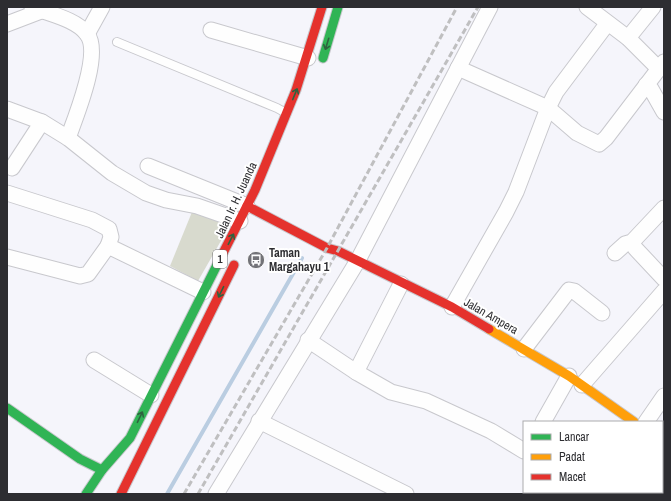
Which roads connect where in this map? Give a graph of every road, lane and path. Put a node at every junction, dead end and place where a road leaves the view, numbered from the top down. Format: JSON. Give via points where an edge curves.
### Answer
{"nodes":[{"id":1,"x":102,"y":7,"type":"edge"},
{"id":2,"x":322,"y":7,"type":"edge"},
{"id":3,"x":338,"y":7,"type":"edge"},
{"id":4,"x":490,"y":7,"type":"edge"},
{"id":5,"x":587,"y":7,"type":"edge"},
{"id":6,"x":653,"y":7,"type":"edge"},
{"id":7,"x":37,"y":9,"type":"edge"},
{"id":8,"x":7,"y":24,"type":"edge"},
{"id":9,"x":607,"y":24,"type":"junction"},
{"id":10,"x":212,"y":30,"type":"dead end"},
{"id":11,"x":87,"y":34,"type":"junction"},
{"id":12,"x":628,"y":38,"type":"junction"},
{"id":13,"x":117,"y":42,"type":"dead end"},
{"id":14,"x":308,"y":58,"type":"junction"},
{"id":15,"x":661,"y":65,"type":"edge"},
{"id":16,"x":320,"y":68,"type":"dead end"},
{"id":17,"x":458,"y":68,"type":"junction"},
{"id":18,"x":646,"y":85,"type":"junction"},
{"id":19,"x":548,"y":108,"type":"junction"},
{"id":20,"x":7,"y":109,"type":"edge"},
{"id":21,"x":664,"y":112,"type":"edge"},
{"id":22,"x":286,"y":114,"type":"junction"},
{"id":23,"x":42,"y":122,"type":"junction"},
{"id":24,"x":68,"y":138,"type":"junction"},
{"id":25,"x":148,"y":166,"type":"dead end"},
{"id":26,"x":12,"y":168,"type":"dead end"},
{"id":27,"x":7,"y":193,"type":"edge"},
{"id":28,"x":664,"y":208,"type":"edge"},
{"id":29,"x":257,"y":210,"type":"junction"},
{"id":30,"x":240,"y":221,"type":"junction"},
{"id":31,"x":632,"y":242,"type":"junction"},
{"id":32,"x":108,"y":246,"type":"junction"},
{"id":33,"x":616,"y":253,"type":"dead end"},
{"id":34,"x":7,"y":257,"type":"edge"},
{"id":35,"x":237,"y":259,"type":"dead end"},
{"id":36,"x":357,"y":262,"type":"junction"},
{"id":37,"x":664,"y":279,"type":"edge"},
{"id":38,"x":401,"y":284,"type":"junction"},
{"id":39,"x":664,"y":291,"type":"edge"},
{"id":40,"x":203,"y":292,"type":"junction"},
{"id":41,"x":452,"y":307,"type":"junction"},
{"id":42,"x":602,"y":313,"type":"dead end"},
{"id":43,"x":308,"y":340,"type":"junction"},
{"id":44,"x":524,"y":349,"type":"junction"},
{"id":45,"x":94,"y":360,"type":"dead end"},
{"id":46,"x":356,"y":372,"type":"junction"},
{"id":47,"x":569,"y":376,"type":"junction"},
{"id":48,"x":582,"y":385,"type":"junction"},
{"id":49,"x":170,"y":394,"type":"junction"},
{"id":50,"x":151,"y":395,"type":"junction"},
{"id":51,"x":664,"y":396,"type":"edge"},
{"id":52,"x":7,"y":408,"type":"edge"},
{"id":53,"x":259,"y":421,"type":"junction"},
{"id":54,"x":544,"y":421,"type":"edge"},
{"id":55,"x":633,"y":421,"type":"edge"},
{"id":56,"x":647,"y":421,"type":"edge"},
{"id":57,"x":130,"y":438,"type":"junction"},
{"id":58,"x":523,"y":450,"type":"edge"},
{"id":59,"x":102,"y":470,"type":"junction"},
{"id":60,"x":112,"y":473,"type":"dead end"},
{"id":61,"x":86,"y":494,"type":"edge"},
{"id":62,"x":111,"y":494,"type":"edge"},
{"id":63,"x":121,"y":494,"type":"edge"},
{"id":64,"x":216,"y":494,"type":"edge"},
{"id":65,"x":406,"y":494,"type":"edge"}],
"edges":[{"from":1,"to":11,"type":"street"},
{"from":2,"to":14,"type":"main road","name":"Jalan Ir. H. Juanda","number":"1"},
{"from":3,"to":16,"type":"main road","one_way":true},
{"from":4,"to":17,"type":"street"},
{"from":5,"to":9,"type":"street"},
{"from":6,"to":12,"type":"street"},
{"from":7,"to":8,"type":"street"},
{"from":7,"to":11,"type":"street","via":[[74,24]]},
{"from":9,"to":12,"type":"street"},
{"from":9,"to":19,"type":"street","via":[[556,92]]},
{"from":10,"to":14,"type":"street"},
{"from":11,"to":24,"type":"street","via":[[92,48],[86,86]]},
{"from":12,"to":15,"type":"street"},
{"from":13,"to":22,"type":"lane"},
{"from":22,"to":14,"type":"main road","name":"Jalan Ir. H. Juanda","number":"1","one_way":true},
{"from":15,"to":18,"type":"street"},
{"from":17,"to":19,"type":"street"},
{"from":17,"to":36,"type":"street"},
{"from":18,"to":19,"type":"street","via":[[599,144],[577,133]]},
{"from":18,"to":21,"type":"street"},
{"from":19,"to":41,"type":"street","via":[[513,198]]},
{"from":20,"to":23,"type":"street"},
{"from":22,"to":29,"type":"main road","name":"Jalan Ir. H. Juanda","number":"1"},
{"from":23,"to":24,"type":"street"},
{"from":23,"to":26,"type":"street"},
{"from":24,"to":30,"type":"street","via":[[112,173],[146,193],[197,206]]},
{"from":25,"to":29,"type":"street"},
{"from":27,"to":32,"type":"street","via":[[102,225],[109,229],[111,237]]},
{"from":28,"to":31,"type":"street"},
{"from":29,"to":30,"type":"main road","name":"Jalan Ir. H. Juanda","number":"1"},
{"from":29,"to":36,"type":"main road","name":"Jalan Ampera"},
{"from":40,"to":30,"type":"main road","name":"Jalan Ir. H. Juanda","number":"1","one_way":true},
{"from":31,"to":33,"type":"street","via":[[625,244]]},
{"from":31,"to":37,"type":"street"},
{"from":32,"to":34,"type":"street","via":[[88,274],[80,276]]},
{"from":32,"to":40,"type":"street"},
{"from":35,"to":49,"type":"main road","number":"1","one_way":true},
{"from":36,"to":38,"type":"main road","name":"Jalan Ampera"},
{"from":36,"to":43,"type":"street"},
{"from":38,"to":41,"type":"main road","name":"Jalan Ampera"},
{"from":38,"to":46,"type":"street"},
{"from":39,"to":48,"type":"street"},
{"from":40,"to":50,"type":"main road","name":"Jalan Ir. H. Juanda","number":"1"},
{"from":41,"to":44,"type":"main road","name":"Jalan Ampera"},
{"from":42,"to":44,"type":"street","via":[[574,291],[569,290]]},
{"from":43,"to":46,"type":"street"},
{"from":43,"to":53,"type":"street"},
{"from":44,"to":47,"type":"main road","name":"Jalan Ampera"},
{"from":45,"to":50,"type":"street"},
{"from":46,"to":58,"type":"street","via":[[391,392],[426,401],[491,431]]},
{"from":47,"to":48,"type":"main road","name":"Jalan Ampera"},
{"from":47,"to":54,"type":"street"},
{"from":48,"to":55,"type":"main road","name":"Jalan Ampera"},
{"from":49,"to":62,"type":"main road","number":"1"},
{"from":49,"to":63,"type":"main road","number":"1"},
{"from":57,"to":50,"type":"main road","name":"Jalan Ir. H. Juanda","number":"1","one_way":true},
{"from":51,"to":56,"type":"street"},
{"from":52,"to":59,"type":"main road","via":[[80,459]]},
{"from":53,"to":64,"type":"street"},
{"from":53,"to":65,"type":"street"},
{"from":57,"to":59,"type":"main road","name":"Jalan Ir. H. Juanda","number":"1"},
{"from":57,"to":60,"type":"main road","number":"1"},
{"from":59,"to":61,"type":"main road","name":"Jalan Ir. H. Juanda","number":"1"}]}
